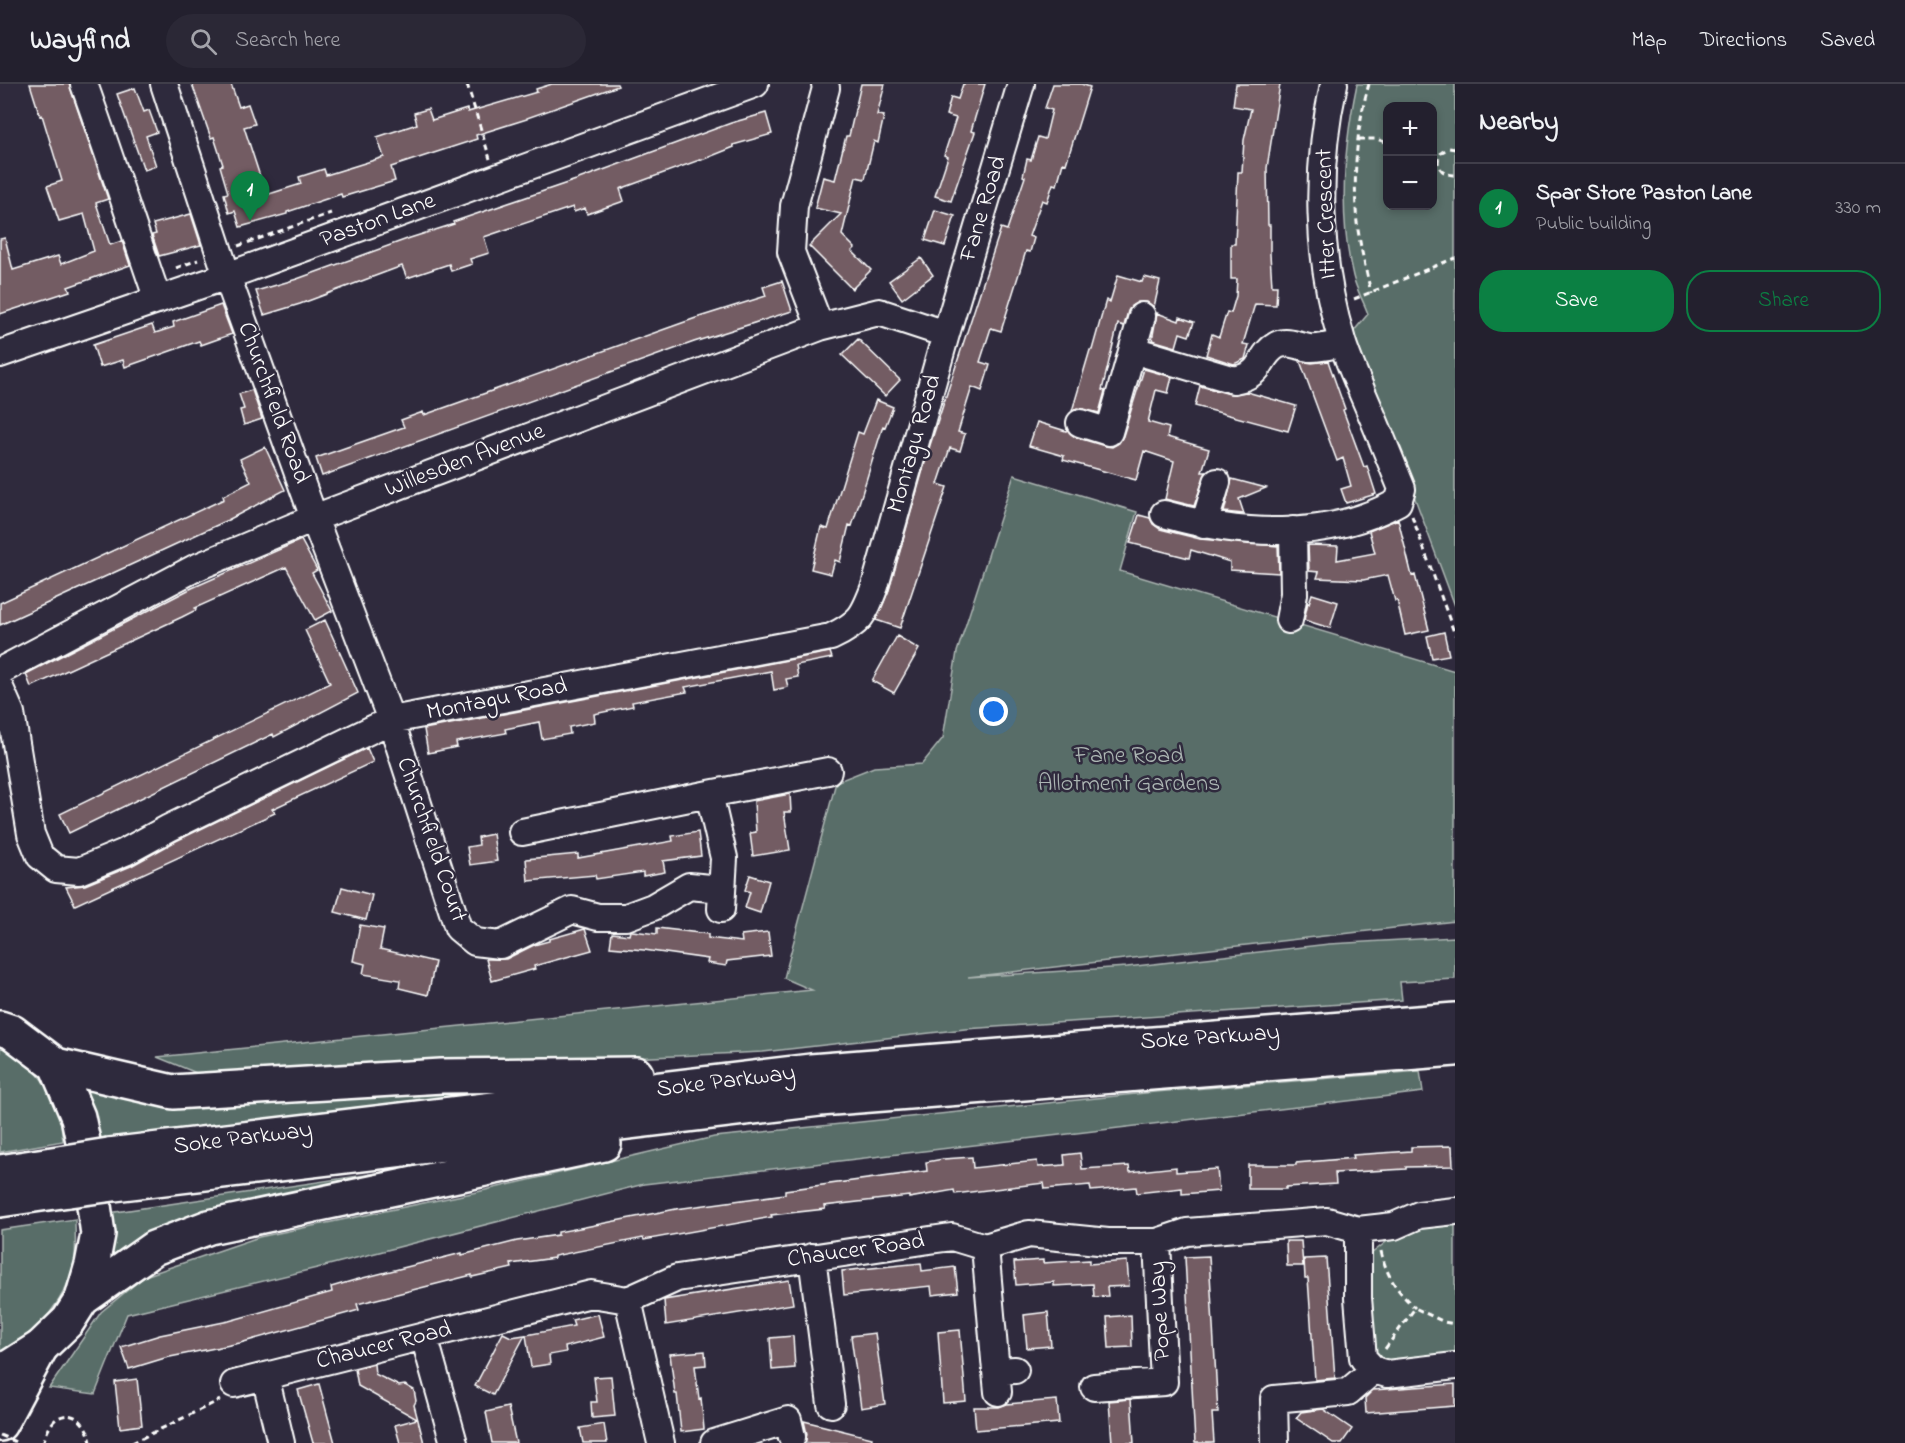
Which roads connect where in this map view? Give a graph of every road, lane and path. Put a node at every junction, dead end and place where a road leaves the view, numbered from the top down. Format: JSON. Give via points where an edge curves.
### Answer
{"nodes":[{"id":1,"x":84,"y":84,"type":"edge"},
{"id":2,"x":164,"y":84,"type":"edge"},
{"id":3,"x":467,"y":84,"type":"edge"},
{"id":4,"x":755,"y":84,"type":"edge"},
{"id":5,"x":825,"y":84,"type":"edge"},
{"id":6,"x":1021,"y":84,"type":"edge"},
{"id":7,"x":1334,"y":84,"type":"edge"},
{"id":8,"x":1369,"y":84,"type":"edge"},
{"id":9,"x":1358,"y":139,"type":"junction"},
{"id":10,"x":1383,"y":141,"type":"edge"},
{"id":11,"x":1455,"y":149,"type":"edge"},
{"id":12,"x":1437,"y":153,"type":"edge"},
{"id":13,"x":1441,"y":153,"type":"junction"},
{"id":14,"x":1455,"y":174,"type":"edge"},
{"id":15,"x":496,"y":177,"type":"junction"},
{"id":16,"x":1455,"y":258,"type":"edge"},
{"id":17,"x":227,"y":276,"type":"junction"},
{"id":18,"x":1353,"y":291,"type":"dead end"},
{"id":19,"x":1371,"y":292,"type":"junction"},
{"id":20,"x":158,"y":300,"type":"junction"},
{"id":21,"x":1142,"y":316,"type":"dead end"},
{"id":22,"x":820,"y":327,"type":"junction"},
{"id":23,"x":946,"y":334,"type":"junction"},
{"id":24,"x":1342,"y":343,"type":"junction"},
{"id":25,"x":1132,"y":350,"type":"junction"},
{"id":26,"x":0,"y":354,"type":"edge"},
{"id":27,"x":1080,"y":423,"type":"dead end"},
{"id":28,"x":1217,"y":482,"type":"dead end"},
{"id":29,"x":1400,"y":495,"type":"junction"},
{"id":30,"x":1164,"y":514,"type":"dead end"},
{"id":31,"x":315,"y":518,"type":"junction"},
{"id":32,"x":1204,"y":525,"type":"junction"},
{"id":33,"x":1293,"y":530,"type":"junction"},
{"id":34,"x":1289,"y":620,"type":"dead end"},
{"id":35,"x":1455,"y":635,"type":"edge"},
{"id":36,"x":0,"y":671,"type":"edge"},
{"id":37,"x":0,"y":688,"type":"edge"},
{"id":38,"x":391,"y":720,"type":"junction"},
{"id":39,"x":828,"y":771,"type":"dead end"},
{"id":40,"x":709,"y":794,"type":"junction"},
{"id":41,"x":522,"y":831,"type":"dead end"},
{"id":42,"x":1455,"y":1020,"type":"edge"},
{"id":43,"x":0,"y":1028,"type":"edge"},
{"id":44,"x":1455,"y":1049,"type":"edge"},
{"id":45,"x":56,"y":1065,"type":"junction"},
{"id":46,"x":815,"y":1085,"type":"junction"},
{"id":47,"x":0,"y":1172,"type":"edge"},
{"id":48,"x":67,"y":1176,"type":"junction"},
{"id":49,"x":0,"y":1200,"type":"edge"},
{"id":50,"x":1455,"y":1211,"type":"edge"},
{"id":51,"x":1367,"y":1229,"type":"junction"},
{"id":52,"x":1157,"y":1242,"type":"junction"},
{"id":53,"x":985,"y":1246,"type":"junction"},
{"id":54,"x":812,"y":1257,"type":"junction"},
{"id":55,"x":82,"y":1299,"type":"junction"},
{"id":56,"x":628,"y":1299,"type":"junction"},
{"id":57,"x":1414,"y":1308,"type":"junction"},
{"id":58,"x":1455,"y":1324,"type":"edge"},
{"id":59,"x":424,"y":1336,"type":"junction"},
{"id":60,"x":41,"y":1347,"type":"junction"},
{"id":61,"x":1455,"y":1366,"type":"edge"},
{"id":62,"x":1373,"y":1369,"type":"junction"},
{"id":63,"x":0,"y":1373,"type":"edge"},
{"id":64,"x":265,"y":1376,"type":"junction"},
{"id":65,"x":1003,"y":1377,"type":"dead end"},
{"id":66,"x":234,"y":1384,"type":"joint"},
{"id":67,"x":1094,"y":1387,"type":"dead end"},
{"id":68,"x":823,"y":1391,"type":"dead end"},
{"id":69,"x":0,"y":1424,"type":"edge"},
{"id":70,"x":0,"y":1435,"type":"edge"},
{"id":71,"x":792,"y":1437,"type":"dead end"},
{"id":72,"x":18,"y":1443,"type":"edge"},
{"id":73,"x":43,"y":1443,"type":"edge"},
{"id":74,"x":91,"y":1443,"type":"edge"},
{"id":75,"x":132,"y":1443,"type":"edge"},
{"id":76,"x":281,"y":1443,"type":"edge"},
{"id":77,"x":454,"y":1443,"type":"edge"},
{"id":78,"x":661,"y":1443,"type":"edge"},
{"id":79,"x":714,"y":1443,"type":"edge"},
{"id":80,"x":1275,"y":1443,"type":"edge"}],
"edges":[{"from":1,"to":20,"type":"street"},
{"from":2,"to":17,"type":"street","name":"Churchfield Road"},
{"from":3,"to":15,"type":"path"},
{"from":4,"to":15,"type":"street","name":"Paston Lane"},
{"from":5,"to":22,"type":"street","via":[[794,206],[791,252]]},
{"from":6,"to":23,"type":"street","name":"Fane Road"},
{"from":7,"to":24,"type":"street","name":"Itter Crescent","via":[[1325,123],[1323,241],[1329,291]]},
{"from":8,"to":9,"type":"path"},
{"from":9,"to":10,"type":"path"},
{"from":9,"to":19,"type":"path","via":[[1358,224]]},
{"from":11,"to":13,"type":"path"},
{"from":12,"to":13,"type":"path"},
{"from":13,"to":14,"type":"path","via":[[1440,169],[1448,175]]},
{"from":15,"to":17,"type":"street","name":"Paston Lane"},
{"from":16,"to":19,"type":"path"},
{"from":17,"to":20,"type":"street","name":"Paston Lane"},
{"from":17,"to":31,"type":"street","name":"Churchfield Road"},
{"from":18,"to":19,"type":"path","via":[[1354,299]]},
{"from":20,"to":26,"type":"street","name":"Paston Lane"},
{"from":21,"to":25,"type":"street"},
{"from":22,"to":23,"type":"street","name":"Willesden Avenue","via":[[879,312]]},
{"from":22,"to":31,"type":"street","name":"Willesden Avenue"},
{"from":23,"to":38,"type":"street","name":"Montagu Road","via":[[875,586],[866,609],[852,627],[831,637]]},
{"from":24,"to":25,"type":"street","via":[[1311,348],[1284,342],[1274,346],[1256,371],[1234,380]]},
{"from":24,"to":29,"type":"street","name":"Itter Crescent"},
{"from":25,"to":27,"type":"street","via":[[1109,432]]},
{"from":28,"to":32,"type":"street"},
{"from":29,"to":33,"type":"street","via":[[1378,513],[1334,527]]},
{"from":29,"to":35,"type":"path"},
{"from":30,"to":32,"type":"street"},
{"from":31,"to":36,"type":"street","name":"Willesden Avenue","via":[[195,568]]},
{"from":31,"to":38,"type":"street","name":"Churchfield Road"},
{"from":32,"to":33,"type":"street","via":[[1242,531]]},
{"from":33,"to":34,"type":"street","via":[[1294,594]]},
{"from":37,"to":38,"type":"street","name":"Montagu Road","via":[[11,713],[31,834],[40,856],[56,869],[79,872]]},
{"from":38,"to":40,"type":"street","name":"Churchfield Court","via":[[458,928],[475,942],[500,945],[572,910],[598,917],[626,917],[689,886],[722,899],[724,858]]},
{"from":39,"to":40,"type":"street"},
{"from":40,"to":41,"type":"street"},
{"from":42,"to":46,"type":"main road","name":"Soke Parkway"},
{"from":43,"to":45,"type":"main road","via":[[12,1032]]},
{"from":44,"to":46,"type":"main road","name":"Soke Parkway"},
{"from":45,"to":46,"type":"main road","via":[[173,1092],[442,1076]]},
{"from":45,"to":55,"type":"main road","via":[[78,1117],[98,1234]]},
{"from":46,"to":48,"type":"main road","name":"Soke Parkway","bridge":true},
{"from":46,"to":55,"type":"main road","via":[[209,1227],[154,1248]]},
{"from":47,"to":48,"type":"main road","name":"Soke Parkway"},
{"from":48,"to":49,"type":"main road","name":"Soke Parkway"},
{"from":50,"to":51,"type":"street","via":[[1419,1215],[1394,1226]]},
{"from":51,"to":52,"type":"street","via":[[1327,1221],[1187,1232]]},
{"from":51,"to":57,"type":"path","via":[[1388,1275]]},
{"from":51,"to":62,"type":"street","via":[[1358,1298],[1363,1358]]},
{"from":52,"to":53,"type":"street","via":[[1108,1242],[1029,1234]]},
{"from":52,"to":67,"type":"street","name":"Pope Way","via":[[1164,1382]]},
{"from":53,"to":54,"type":"street","name":"Chaucer Road","via":[[952,1237]]},
{"from":53,"to":65,"type":"street"},
{"from":54,"to":56,"type":"street","name":"Chaucer Road","via":[[677,1278]]},
{"from":54,"to":68,"type":"street"},
{"from":55,"to":60,"type":"main road","via":[[68,1321]]},
{"from":56,"to":59,"type":"street","name":"Chaucer Road","via":[[591,1294]]},
{"from":56,"to":78,"type":"street"},
{"from":57,"to":58,"type":"path"},
{"from":57,"to":62,"type":"path"},
{"from":59,"to":64,"type":"street","name":"Chaucer Road"},
{"from":59,"to":77,"type":"street"},
{"from":60,"to":63,"type":"main road"},
{"from":60,"to":69,"type":"main road"},
{"from":61,"to":62,"type":"street","via":[[1387,1374]]},
{"from":62,"to":80,"type":"street","via":[[1348,1392],[1274,1399]]},
{"from":64,"to":66,"type":"street","name":"Chaucer Road"},
{"from":64,"to":76,"type":"street"},
{"from":66,"to":75,"type":"path","via":[[231,1395]]},
{"from":70,"to":72,"type":"path","bridge":true},
{"from":71,"to":79,"type":"street","via":[[788,1420]]},
{"from":73,"to":74,"type":"path","via":[[51,1424],[66,1416],[83,1423],[90,1432]]}]}
